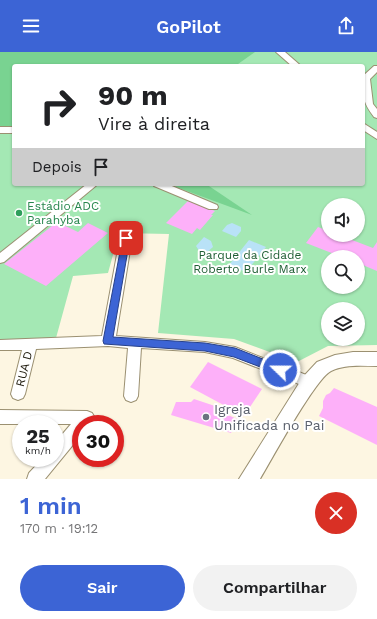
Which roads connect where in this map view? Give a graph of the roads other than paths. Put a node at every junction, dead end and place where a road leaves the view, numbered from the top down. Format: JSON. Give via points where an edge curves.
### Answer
{"nodes":[{"id":1,"x":280,"y":52,"type":"edge"},
{"id":2,"x":295,"y":64,"type":"edge"},
{"id":3,"x":377,"y":68,"type":"edge"},
{"id":4,"x":377,"y":115,"type":"edge"},
{"id":5,"x":365,"y":127,"type":"edge"},
{"id":6,"x":0,"y":130,"type":"edge"},
{"id":7,"x":12,"y":130,"type":"edge"},
{"id":8,"x":377,"y":136,"type":"edge"},
{"id":9,"x":90,"y":186,"type":"edge"},
{"id":10,"x":163,"y":186,"type":"edge"},
{"id":11,"x":213,"y":207,"type":"dead end"},
{"id":12,"x":126,"y":238,"type":"dead end"},
{"id":13,"x":0,"y":258,"type":"edge"},
{"id":14,"x":108,"y":341,"type":"junction"},
{"id":15,"x":135,"y":343,"type":"junction"},
{"id":16,"x":30,"y":344,"type":"junction"},
{"id":17,"x":0,"y":345,"type":"edge"},
{"id":18,"x":377,"y":359,"type":"edge"},
{"id":19,"x":309,"y":382,"type":"junction"},
{"id":20,"x":18,"y":394,"type":"dead end"},
{"id":21,"x":130,"y":396,"type":"dead end"},
{"id":22,"x":0,"y":417,"type":"edge"},
{"id":23,"x":72,"y":421,"type":"edge"},
{"id":24,"x":72,"y":435,"type":"edge"},
{"id":25,"x":64,"y":444,"type":"edge"},
{"id":26,"x":45,"y":467,"type":"edge"},
{"id":27,"x":35,"y":479,"type":"edge"},
{"id":28,"x":249,"y":479,"type":"edge"}],
"edges":[{"from":1,"to":2,"type":"street"},
{"from":3,"to":4,"type":"street","via":[[366,78],[369,104]]},
{"from":5,"to":8,"type":"street"},
{"from":6,"to":7,"type":"street"},
{"from":9,"to":13,"type":"street"},
{"from":10,"to":11,"type":"street"},
{"from":12,"to":14,"type":"street"},
{"from":14,"to":15,"type":"street"},
{"from":14,"to":16,"type":"street"},
{"from":15,"to":19,"type":"street","via":[[205,347],[235,353]]},
{"from":15,"to":21,"type":"street"},
{"from":16,"to":17,"type":"street"},
{"from":16,"to":20,"type":"street","name":"RUA D"},
{"from":18,"to":19,"type":"main road","via":[[335,362],[323,367]]},
{"from":19,"to":28,"type":"main road"},
{"from":22,"to":23,"type":"street"},
{"from":24,"to":25,"type":"street"},
{"from":26,"to":27,"type":"street"}]}
